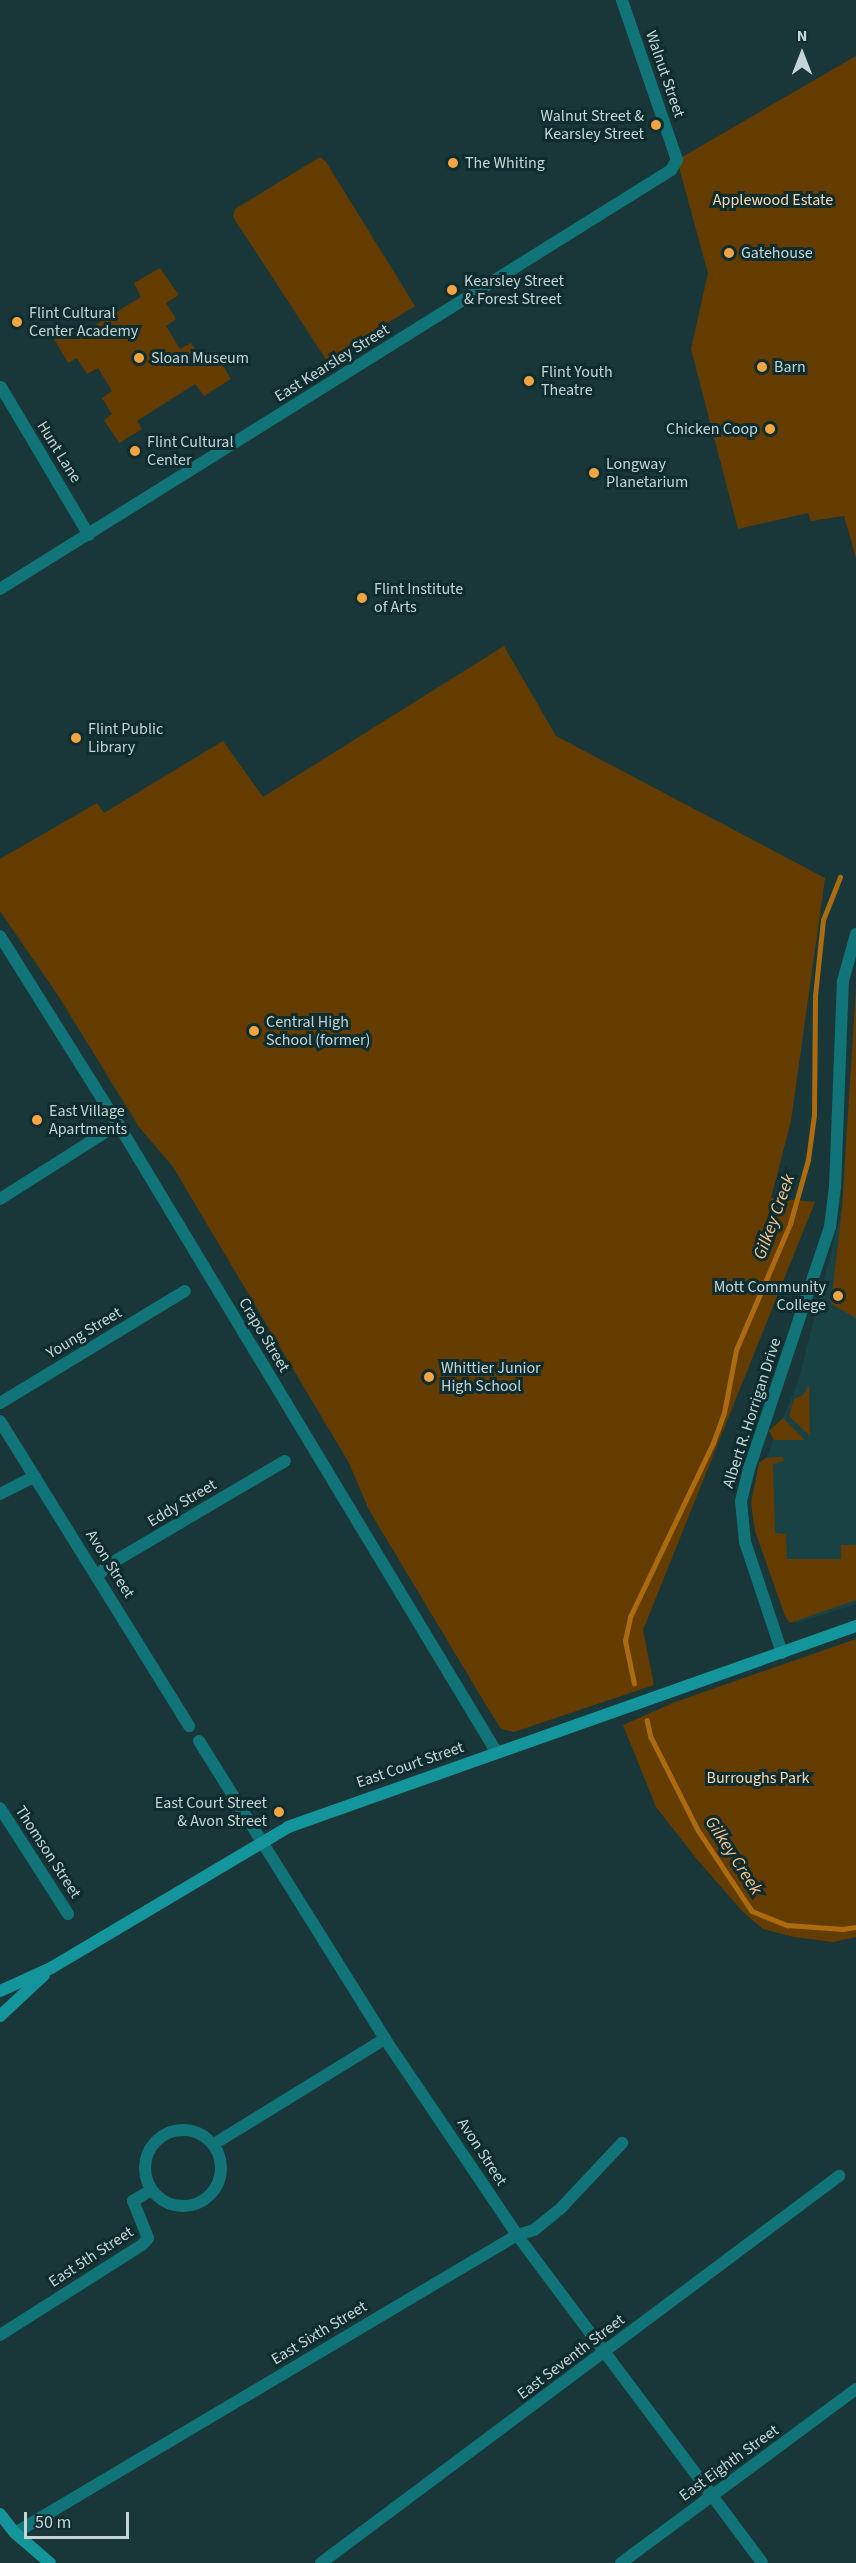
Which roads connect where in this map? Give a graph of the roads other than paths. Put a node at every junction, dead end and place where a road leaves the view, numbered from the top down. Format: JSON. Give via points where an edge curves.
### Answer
{"nodes":[{"id":1,"x":622,"y":0,"type":"edge"},
{"id":2,"x":677,"y":160,"type":"joint"},
{"id":3,"x":1,"y":387,"type":"edge"},
{"id":4,"x":89,"y":535,"type":"junction"},
{"id":5,"x":0,"y":589,"type":"edge"},
{"id":6,"x":856,"y":934,"type":"edge"},
{"id":7,"x":0,"y":936,"type":"edge"},
{"id":8,"x":118,"y":1124,"type":"junction"},
{"id":9,"x":0,"y":1199,"type":"edge"},
{"id":10,"x":185,"y":1291,"type":"dead end"},
{"id":11,"x":0,"y":1402,"type":"edge"},
{"id":12,"x":0,"y":1420,"type":"edge"},
{"id":13,"x":285,"y":1461,"type":"dead end"},
{"id":14,"x":35,"y":1476,"type":"junction"},
{"id":15,"x":0,"y":1494,"type":"edge"},
{"id":16,"x":98,"y":1575,"type":"junction"},
{"id":17,"x":856,"y":1626,"type":"edge"},
{"id":18,"x":782,"y":1653,"type":"junction"},
{"id":19,"x":189,"y":1726,"type":"dead end"},
{"id":20,"x":199,"y":1741,"type":"dead end"},
{"id":21,"x":497,"y":1753,"type":"junction"},
{"id":22,"x":0,"y":1809,"type":"edge"},
{"id":23,"x":260,"y":1841,"type":"junction"},
{"id":24,"x":68,"y":1914,"type":"dead end"},
{"id":25,"x":51,"y":1968,"type":"junction"},
{"id":26,"x":0,"y":1991,"type":"edge"},
{"id":27,"x":0,"y":2016,"type":"edge"},
{"id":28,"x":386,"y":2039,"type":"junction"},
{"id":29,"x":622,"y":2143,"type":"dead end"},
{"id":30,"x":214,"y":2144,"type":"junction"},
{"id":31,"x":839,"y":2176,"type":"dead end"},
{"id":32,"x":151,"y":2190,"type":"junction"},
{"id":33,"x":517,"y":2235,"type":"junction"},
{"id":34,"x":0,"y":2335,"type":"edge"},
{"id":35,"x":605,"y":2352,"type":"junction"},
{"id":36,"x":856,"y":2389,"type":"edge"},
{"id":37,"x":712,"y":2496,"type":"junction"},
{"id":38,"x":0,"y":2514,"type":"edge"},
{"id":39,"x":15,"y":2533,"type":"junction"},
{"id":40,"x":50,"y":2563,"type":"edge"},
{"id":41,"x":321,"y":2563,"type":"edge"},
{"id":42,"x":621,"y":2563,"type":"edge"},
{"id":43,"x":762,"y":2563,"type":"edge"}],
"edges":[{"from":1,"to":2,"type":"street","name":"Walnut Street"},
{"from":2,"to":4,"type":"street","name":"East Kearsley Street","via":[[671,170],[655,181]]},
{"from":3,"to":4,"type":"street","name":"Hunt Lane"},
{"from":4,"to":5,"type":"street","name":"East Kearsley Street"},
{"from":6,"to":18,"type":"street","name":"Albert R. Horrigan Drive","via":[[843,981],[830,1227],[741,1501],[741,1529]]},
{"from":7,"to":8,"type":"street","name":"Crapo Street"},
{"from":8,"to":9,"type":"street"},
{"from":8,"to":21,"type":"street","name":"Crapo Street"},
{"from":10,"to":11,"type":"street","name":"Young Street"},
{"from":12,"to":14,"type":"street","name":"Avon Street"},
{"from":13,"to":16,"type":"street","name":"Eddy Street","via":[[110,1564]]},
{"from":14,"to":15,"type":"street"},
{"from":14,"to":16,"type":"street","name":"Avon Street"},
{"from":16,"to":19,"type":"street","name":"Avon Street"},
{"from":17,"to":18,"type":"main road","name":"East Court Street"},
{"from":18,"to":21,"type":"main road","name":"East Court Street"},
{"from":20,"to":23,"type":"street","name":"Avon Street"},
{"from":21,"to":23,"type":"main road","name":"East Court Street","via":[[316,1816]]},
{"from":22,"to":24,"type":"street","name":"Thomson Street"},
{"from":23,"to":25,"type":"main road","name":"East Court Street"},
{"from":23,"to":28,"type":"street","name":"Avon Street"},
{"from":25,"to":26,"type":"main road","name":"East Court Street"},
{"from":25,"to":27,"type":"main road"},
{"from":28,"to":30,"type":"street"},
{"from":28,"to":33,"type":"street","name":"Avon Street"},
{"from":29,"to":33,"type":"street","name":"East Sixth Street","via":[[562,2207],[534,2230]]},
{"from":30,"to":32,"type":"street","via":[[188,2130],[178,2129],[160,2136],[147,2151],[144,2171]]},
{"from":30,"to":32,"type":"street","via":[[221,2163],[219,2183],[206,2199],[186,2206],[166,2203]]},
{"from":31,"to":35,"type":"street","name":"East Seventh Street"},
{"from":32,"to":34,"type":"street","name":"East 5th Street","via":[[133,2201],[148,2238],[142,2245]]},
{"from":33,"to":35,"type":"street","name":"Avon Street"},
{"from":33,"to":39,"type":"street","name":"East Sixth Street"},
{"from":35,"to":37,"type":"street","name":"Avon Street"},
{"from":35,"to":41,"type":"street","name":"East Seventh Street"},
{"from":36,"to":37,"type":"street","name":"East Eighth Street"},
{"from":37,"to":42,"type":"street","name":"East Eighth Street"},
{"from":37,"to":43,"type":"street","name":"Avon Street"},
{"from":38,"to":39,"type":"main road"},
{"from":39,"to":40,"type":"main road"}]}
